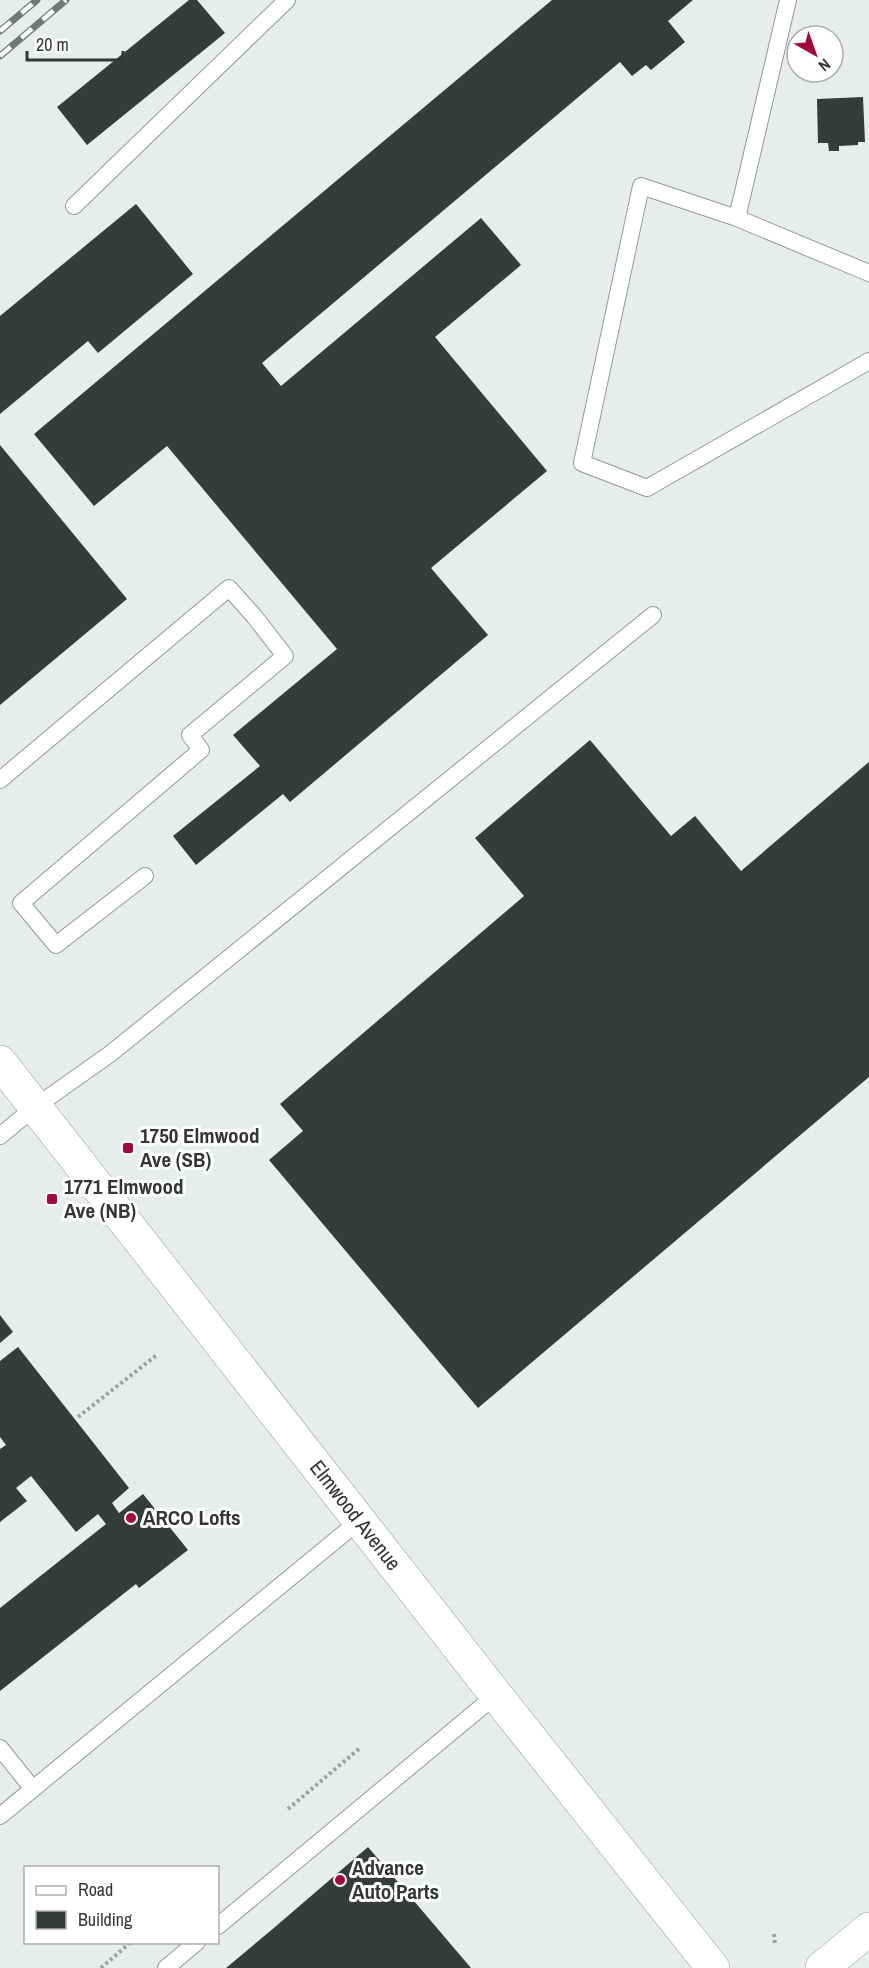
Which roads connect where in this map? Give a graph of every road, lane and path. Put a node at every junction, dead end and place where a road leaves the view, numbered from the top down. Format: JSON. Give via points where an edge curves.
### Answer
{"nodes":[{"id":1,"x":287,"y":0,"type":"edge"},
{"id":2,"x":788,"y":0,"type":"edge"},
{"id":3,"x":74,"y":206,"type":"dead end"},
{"id":4,"x":737,"y":218,"type":"junction"},
{"id":5,"x":869,"y":273,"type":"edge"},
{"id":6,"x":869,"y":361,"type":"edge"},
{"id":7,"x":653,"y":615,"type":"dead end"},
{"id":8,"x":0,"y":780,"type":"edge"},
{"id":9,"x":145,"y":876,"type":"dead end"},
{"id":10,"x":0,"y":1062,"type":"edge"},
{"id":11,"x":35,"y":1107,"type":"junction"},
{"id":12,"x":0,"y":1136,"type":"edge"},
{"id":13,"x":158,"y":1353,"type":"dead end"},
{"id":14,"x":78,"y":1417,"type":"dead end"},
{"id":15,"x":359,"y":1521,"type":"junction"},
{"id":16,"x":496,"y":1695,"type":"junction"},
{"id":17,"x":0,"y":1748,"type":"edge"},
{"id":18,"x":360,"y":1748,"type":"dead end"},
{"id":19,"x":33,"y":1789,"type":"junction"},
{"id":20,"x":288,"y":1809,"type":"dead end"},
{"id":21,"x":0,"y":1816,"type":"edge"},
{"id":22,"x":219,"y":1925,"type":"edge"},
{"id":23,"x":869,"y":1929,"type":"edge"},
{"id":24,"x":774,"y":1934,"type":"dead end"},
{"id":25,"x":129,"y":1944,"type":"edge"},
{"id":26,"x":195,"y":1944,"type":"edge"},
{"id":27,"x":776,"y":1945,"type":"dead end"},
{"id":28,"x":101,"y":1968,"type":"edge"},
{"id":29,"x":166,"y":1968,"type":"edge"},
{"id":30,"x":713,"y":1968,"type":"edge"},
{"id":31,"x":822,"y":1968,"type":"edge"}],
"edges":[{"from":1,"to":3,"type":"lane"},
{"from":2,"to":4,"type":"lane"},
{"from":4,"to":5,"type":"lane"},
{"from":4,"to":6,"type":"lane","via":[[641,186],[582,464],[647,488]]},
{"from":7,"to":11,"type":"lane","via":[[110,1054]]},
{"from":8,"to":9,"type":"lane","via":[[229,588],[285,656],[190,735],[201,750],[21,903],[56,945]]},
{"from":10,"to":11,"type":"street","name":"Elmwood Avenue"},
{"from":11,"to":12,"type":"lane"},
{"from":11,"to":15,"type":"street","name":"Elmwood Avenue"},
{"from":13,"to":14,"type":"path"},
{"from":15,"to":16,"type":"street","name":"Elmwood Avenue"},
{"from":15,"to":19,"type":"lane"},
{"from":16,"to":22,"type":"lane"},
{"from":16,"to":30,"type":"street","name":"Elmwood Avenue"},
{"from":17,"to":19,"type":"lane"},
{"from":18,"to":20,"type":"path"},
{"from":19,"to":21,"type":"lane"},
{"from":23,"to":31,"type":"street"},
{"from":24,"to":27,"type":"path"},
{"from":25,"to":28,"type":"path"},
{"from":26,"to":29,"type":"lane"}]}
